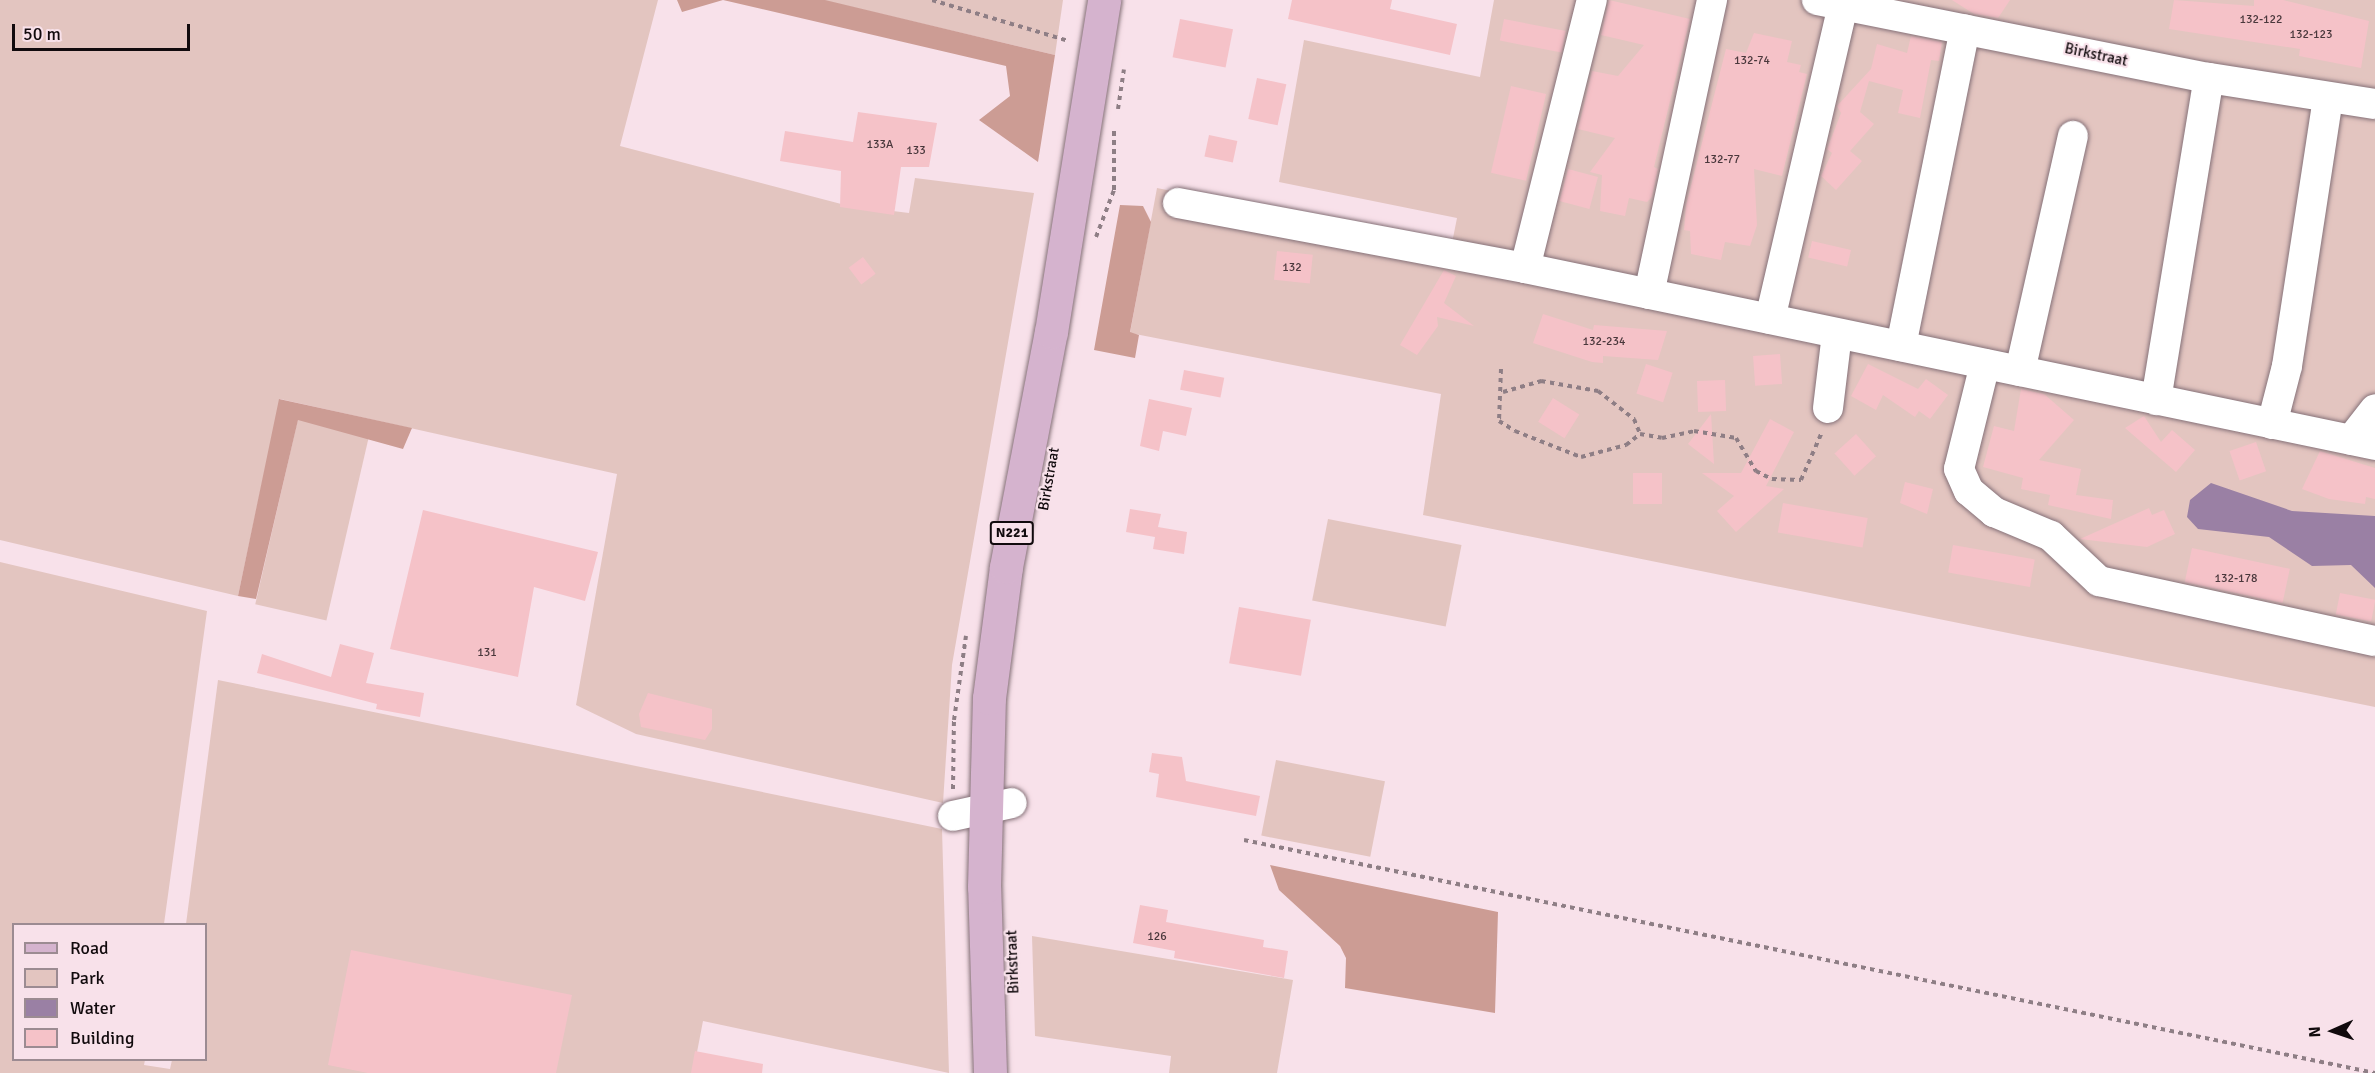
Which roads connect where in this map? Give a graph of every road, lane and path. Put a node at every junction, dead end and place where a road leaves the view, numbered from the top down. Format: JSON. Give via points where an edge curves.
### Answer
{"nodes":[{"id":1,"x":932,"y":0,"type":"edge"},
{"id":2,"x":1104,"y":0,"type":"edge"},
{"id":3,"x":1592,"y":0,"type":"edge"},
{"id":4,"x":1712,"y":0,"type":"edge"},
{"id":5,"x":1830,"y":3,"type":"edge"},
{"id":6,"x":1965,"y":29,"type":"junction"},
{"id":7,"x":1073,"y":42,"type":"dead end"},
{"id":8,"x":1125,"y":65,"type":"dead end"},
{"id":9,"x":2209,"y":78,"type":"junction"},
{"id":10,"x":2328,"y":99,"type":"junction"},
{"id":11,"x":2375,"y":104,"type":"edge"},
{"id":12,"x":2073,"y":136,"type":"dead end"},
{"id":13,"x":1178,"y":203,"type":"dead end"},
{"id":14,"x":1093,"y":244,"type":"dead end"},
{"id":15,"x":1525,"y":268,"type":"junction"},
{"id":16,"x":1649,"y":294,"type":"junction"},
{"id":17,"x":1770,"y":319,"type":"junction"},
{"id":18,"x":1837,"y":334,"type":"junction"},
{"id":19,"x":1901,"y":346,"type":"junction"},
{"id":20,"x":1985,"y":364,"type":"junction"},
{"id":21,"x":1501,"y":369,"type":"dead end"},
{"id":22,"x":2020,"y":371,"type":"junction"},
{"id":23,"x":1503,"y":392,"type":"junction"},
{"id":24,"x":2156,"y":400,"type":"junction"},
{"id":25,"x":1828,"y":408,"type":"joint"},
{"id":26,"x":2375,"y":409,"type":"edge"},
{"id":27,"x":2272,"y":424,"type":"junction"},
{"id":28,"x":1640,"y":434,"type":"junction"},
{"id":29,"x":2363,"y":443,"type":"edge"},
{"id":30,"x":2375,"y":641,"type":"edge"},
{"id":31,"x":1244,"y":840,"type":"dead end"},
{"id":32,"x":990,"y":1073,"type":"edge"},
{"id":33,"x":2375,"y":1073,"type":"edge"}],
"edges":[{"from":1,"to":7,"type":"path"},
{"from":2,"to":32,"type":"main road","name":"Birkstraat","number":"N221","via":[[1051,333],[1006,567],[989,698],[983,809]]},
{"from":3,"to":15,"type":"lane"},
{"from":4,"to":16,"type":"lane"},
{"from":5,"to":6,"type":"lane","name":"Birkstraat"},
{"from":5,"to":17,"type":"lane"},
{"from":6,"to":9,"type":"lane","name":"Birkstraat"},
{"from":6,"to":19,"type":"lane"},
{"from":8,"to":14,"type":"path","via":[[1113,129],[1114,190]]},
{"from":9,"to":10,"type":"lane","name":"Birkstraat"},
{"from":9,"to":24,"type":"lane"},
{"from":10,"to":11,"type":"lane","name":"Birkstraat"},
{"from":10,"to":27,"type":"lane","via":[[2287,366]]},
{"from":12,"to":22,"type":"lane"},
{"from":13,"to":15,"type":"lane"},
{"from":15,"to":16,"type":"lane"},
{"from":16,"to":17,"type":"lane"},
{"from":17,"to":18,"type":"lane"},
{"from":18,"to":19,"type":"lane"},
{"from":18,"to":25,"type":"lane"},
{"from":19,"to":20,"type":"lane"},
{"from":20,"to":22,"type":"lane"},
{"from":20,"to":30,"type":"lane","via":[[1959,469],[1969,491],[1994,512],[2051,537],[2099,581]]},
{"from":21,"to":23,"type":"path"},
{"from":22,"to":24,"type":"lane"},
{"from":23,"to":28,"type":"path","via":[[1541,381],[1598,391],[1634,419]]},
{"from":23,"to":28,"type":"path","via":[[1499,421],[1564,454],[1581,457],[1606,452]]},
{"from":24,"to":27,"type":"lane"},
{"from":25,"to":28,"type":"path","via":[[1821,438],[1801,480],[1772,479],[1756,471],[1736,438],[1720,433],[1662,438]]},
{"from":26,"to":29,"type":"lane"},
{"from":27,"to":29,"type":"lane"},
{"from":31,"to":33,"type":"path"}]}
